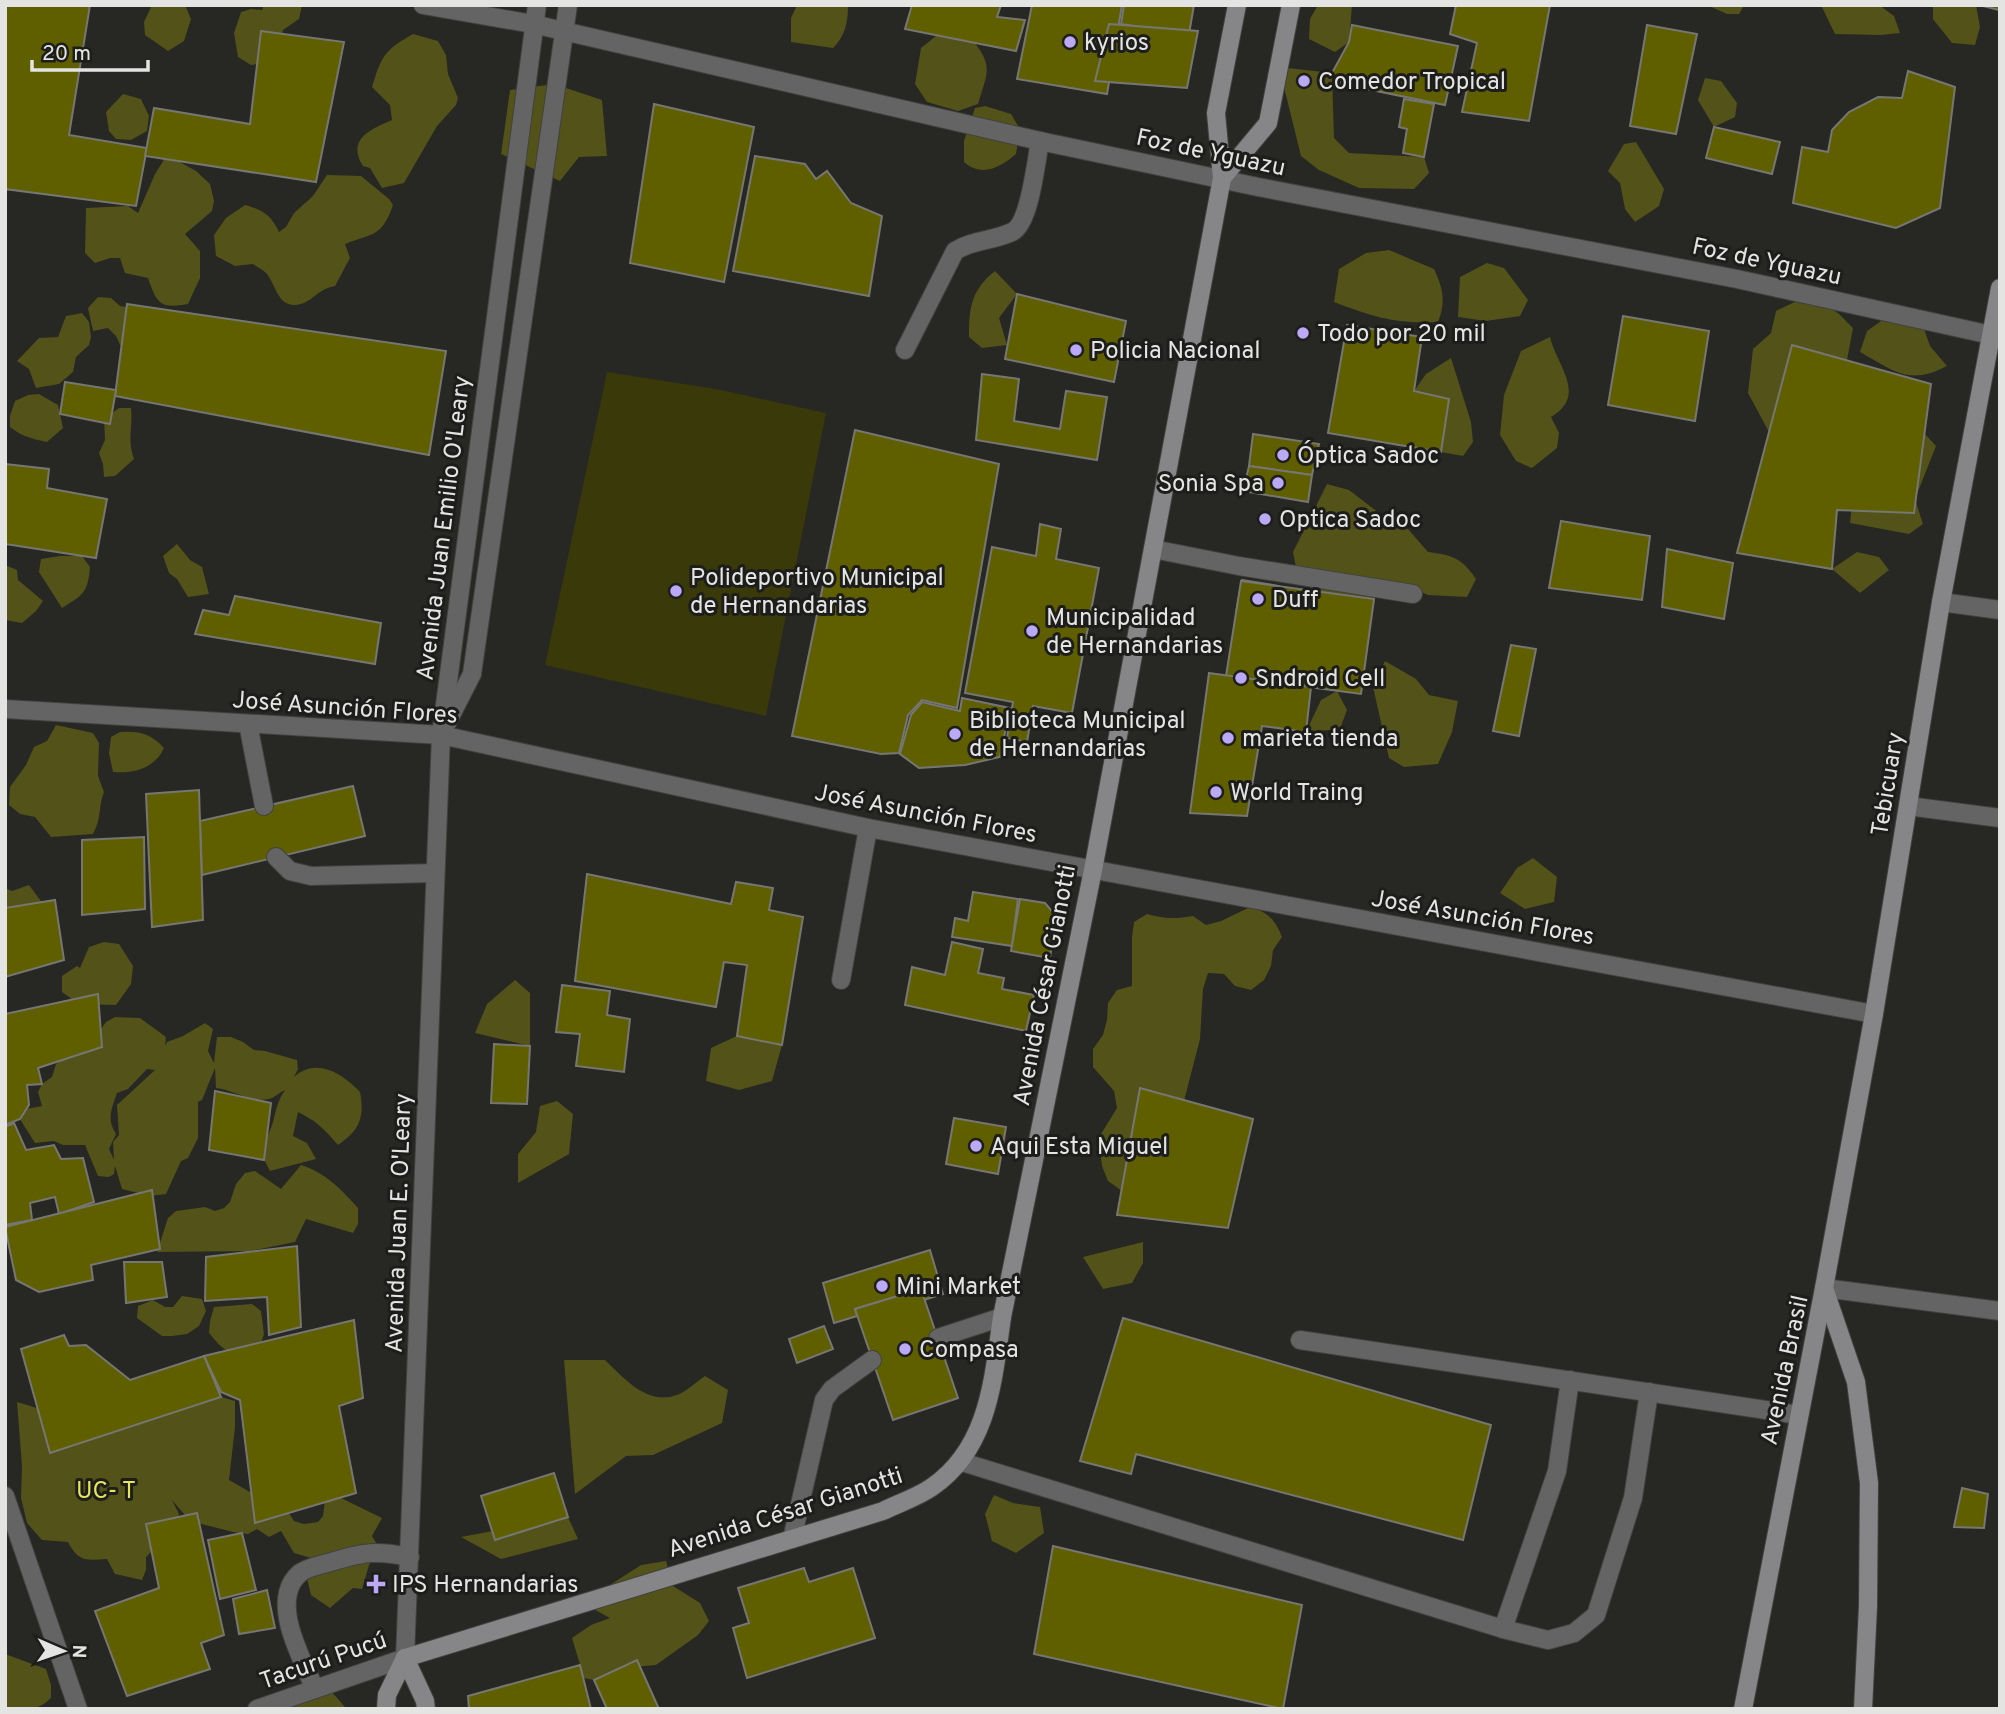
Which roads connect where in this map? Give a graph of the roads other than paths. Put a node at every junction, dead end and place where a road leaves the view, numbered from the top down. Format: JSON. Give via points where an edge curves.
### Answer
{"nodes":[{"id":1,"x":423,"y":5,"type":"edge"},
{"id":2,"x":537,"y":5,"type":"edge"},
{"id":3,"x":568,"y":5,"type":"edge"},
{"id":4,"x":1237,"y":5,"type":"edge"},
{"id":5,"x":1291,"y":5,"type":"edge"},
{"id":6,"x":533,"y":24,"type":"junction"},
{"id":7,"x":563,"y":31,"type":"junction"},
{"id":8,"x":1040,"y":141,"type":"junction"},
{"id":9,"x":1222,"y":178,"type":"junction"},
{"id":10,"x":2000,"y":288,"type":"edge"},
{"id":11,"x":1991,"y":335,"type":"junction"},
{"id":12,"x":905,"y":350,"type":"dead end"},
{"id":13,"x":1153,"y":549,"type":"junction"},
{"id":14,"x":1413,"y":594,"type":"dead end"},
{"id":15,"x":1941,"y":602,"type":"junction"},
{"id":16,"x":2000,"y":610,"type":"edge"},
{"id":17,"x":5,"y":709,"type":"edge"},
{"id":18,"x":248,"y":724,"type":"junction"},
{"id":19,"x":441,"y":735,"type":"junction"},
{"id":20,"x":264,"y":806,"type":"dead end"},
{"id":21,"x":1908,"y":806,"type":"junction"},
{"id":22,"x":2000,"y":818,"type":"edge"},
{"id":23,"x":868,"y":828,"type":"junction"},
{"id":24,"x":276,"y":857,"type":"dead end"},
{"id":25,"x":1093,"y":870,"type":"junction"},
{"id":26,"x":435,"y":873,"type":"junction"},
{"id":27,"x":841,"y":980,"type":"dead end"},
{"id":28,"x":1874,"y":1014,"type":"junction"},
{"id":29,"x":1824,"y":1288,"type":"junction"},
{"id":30,"x":2000,"y":1311,"type":"edge"},
{"id":31,"x":1002,"y":1317,"type":"junction"},
{"id":32,"x":938,"y":1338,"type":"dead end"},
{"id":33,"x":1300,"y":1339,"type":"dead end"},
{"id":34,"x":872,"y":1360,"type":"dead end"},
{"id":35,"x":1570,"y":1380,"type":"junction"},
{"id":36,"x":1649,"y":1392,"type":"junction"},
{"id":37,"x":1800,"y":1415,"type":"junction"},
{"id":38,"x":962,"y":1462,"type":"junction"},
{"id":39,"x":5,"y":1496,"type":"edge"},
{"id":40,"x":792,"y":1539,"type":"junction"},
{"id":41,"x":410,"y":1557,"type":"junction"},
{"id":42,"x":1503,"y":1629,"type":"junction"},
{"id":43,"x":405,"y":1657,"type":"junction"},
{"id":44,"x":315,"y":1689,"type":"junction"},
{"id":45,"x":78,"y":1709,"type":"edge"},
{"id":46,"x":257,"y":1709,"type":"edge"},
{"id":47,"x":386,"y":1709,"type":"edge"},
{"id":48,"x":426,"y":1709,"type":"edge"},
{"id":49,"x":1743,"y":1709,"type":"edge"},
{"id":50,"x":1863,"y":1709,"type":"edge"}],
"edges":[{"from":1,"to":6,"type":"street","name":"Foz de Yguazu"},
{"from":2,"to":6,"type":"street","name":"Avenida Juan Emilio O'Leary"},
{"from":3,"to":7,"type":"street","name":"Avenida Juan Emilio O'Leary"},
{"from":4,"to":9,"type":"street","name":"Avenida César Gianotti","via":[[1216,113]]},
{"from":5,"to":9,"type":"street","name":"Avenida César Gianotti","via":[[1268,123]]},
{"from":6,"to":7,"type":"street","name":"Foz de Yguazu"},
{"from":6,"to":19,"type":"street","name":"Avenida Juan Emilio O'Leary"},
{"from":7,"to":8,"type":"street","name":"Foz de Yguazu"},
{"from":7,"to":19,"type":"street","name":"Avenida Juan Emilio O'Leary","via":[[472,674]]},
{"from":8,"to":9,"type":"street","name":"Foz de Yguazu"},
{"from":8,"to":12,"type":"street","via":[[1024,219],[1016,231],[955,251]]},
{"from":9,"to":11,"type":"street","name":"Foz de Yguazu","via":[[1737,279]]},
{"from":9,"to":13,"type":"street","name":"Avenida César Gianotti"},
{"from":10,"to":11,"type":"street","name":"Tebicuary"},
{"from":11,"to":15,"type":"street","name":"Tebicuary"},
{"from":13,"to":14,"type":"street"},
{"from":13,"to":25,"type":"street","name":"Avenida César Gianotti"},
{"from":15,"to":16,"type":"street"},
{"from":15,"to":21,"type":"street","name":"Tebicuary"},
{"from":17,"to":18,"type":"street","name":"José Asunción Flores"},
{"from":18,"to":19,"type":"street","name":"José Asunción Flores"},
{"from":18,"to":20,"type":"street"},
{"from":19,"to":23,"type":"street","name":"José Asunción Flores"},
{"from":19,"to":26,"type":"street","name":"Avenida Juan E. O'Leary"},
{"from":21,"to":22,"type":"street"},
{"from":21,"to":28,"type":"street","name":"Tebicuary"},
{"from":23,"to":25,"type":"street","name":"José Asunción Flores"},
{"from":23,"to":27,"type":"street"},
{"from":24,"to":26,"type":"street","via":[[290,871],[311,876]]},
{"from":25,"to":28,"type":"street","name":"José Asunción Flores"},
{"from":25,"to":31,"type":"street","name":"Avenida César Gianotti"},
{"from":26,"to":41,"type":"street","name":"Avenida Juan E. O'Leary"},
{"from":28,"to":29,"type":"street","name":"Tebicuary"},
{"from":29,"to":30,"type":"street"},
{"from":29,"to":37,"type":"street","name":"Avenida Brasil"},
{"from":29,"to":50,"type":"street","name":"Avenida Brasil","via":[[1856,1382],[1869,1483]]},
{"from":31,"to":32,"type":"street"},
{"from":31,"to":38,"type":"street","name":"Avenida César Gianotti","via":[[984,1419]]},
{"from":33,"to":35,"type":"street"},
{"from":34,"to":40,"type":"street","via":[[824,1400]]},
{"from":35,"to":36,"type":"street"},
{"from":35,"to":42,"type":"street","via":[[1557,1471]]},
{"from":36,"to":37,"type":"street"},
{"from":36,"to":42,"type":"street","via":[[1633,1498],[1596,1615],[1574,1633],[1548,1640]]},
{"from":37,"to":49,"type":"street","name":"Avenida Brasil"},
{"from":38,"to":40,"type":"street","name":"Avenida César Gianotti","via":[[931,1488],[883,1511]]},
{"from":38,"to":42,"type":"street"},
{"from":39,"to":45,"type":"street"},
{"from":40,"to":43,"type":"street","name":"Avenida César Gianotti"},
{"from":41,"to":43,"type":"street","name":"Avenida Juan E. O'Leary"},
{"from":41,"to":44,"type":"street","via":[[383,1552],[356,1555],[302,1571],[293,1581],[286,1603],[293,1639]]},
{"from":43,"to":44,"type":"street","name":"Tacurú Pucú"},
{"from":43,"to":47,"type":"street","name":"Avenida Juan E. O'Leary","via":[[387,1695]]},
{"from":43,"to":48,"type":"street"},
{"from":44,"to":46,"type":"street","name":"Tacurú Pucú"}]}
